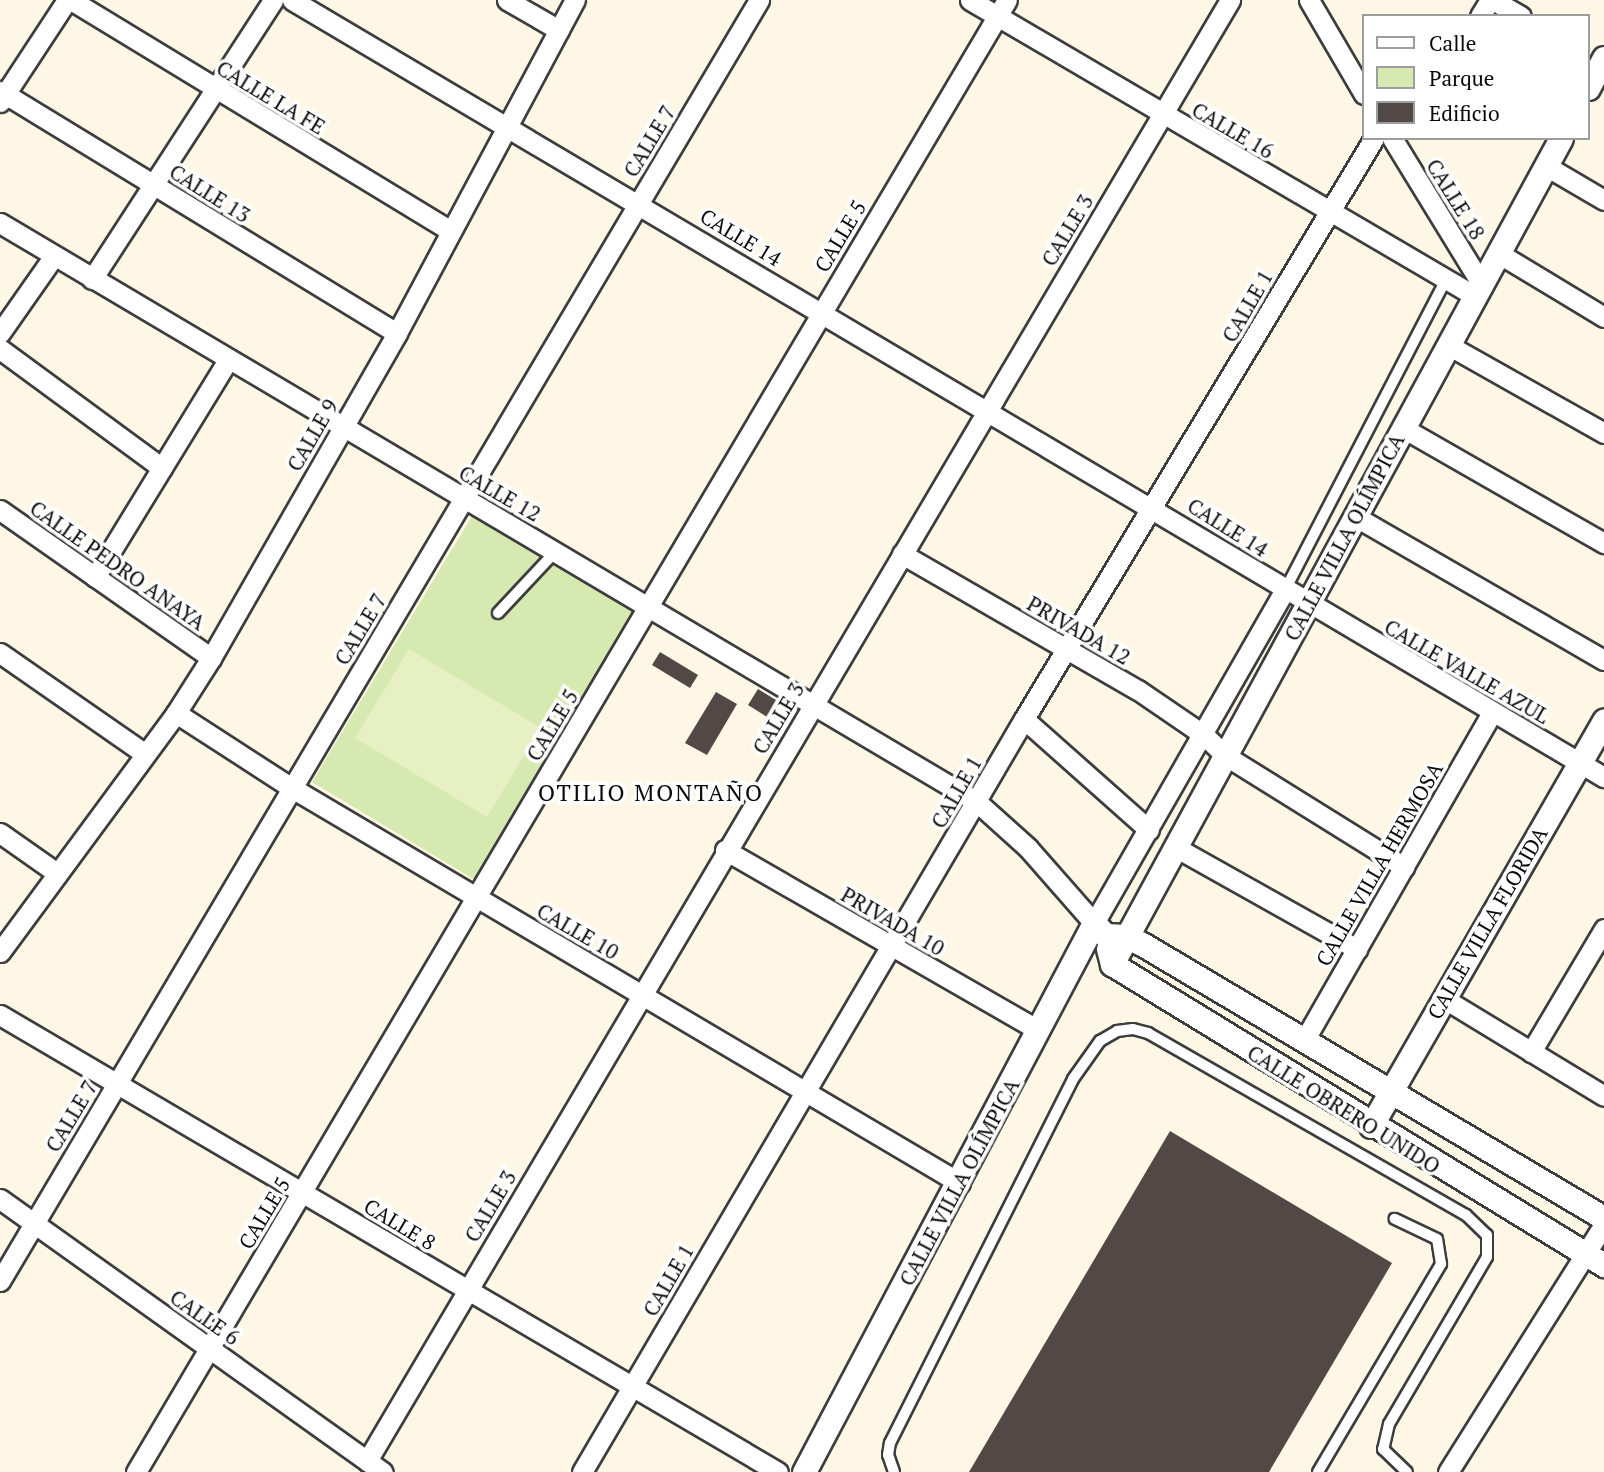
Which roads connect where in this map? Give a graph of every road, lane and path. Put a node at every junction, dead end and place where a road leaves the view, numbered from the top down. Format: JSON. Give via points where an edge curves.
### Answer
{"nodes":[{"id":1,"x":69,"y":0,"type":"edge"},
{"id":2,"x":273,"y":0,"type":"edge"},
{"id":3,"x":292,"y":0,"type":"edge"},
{"id":4,"x":507,"y":0,"type":"edge"},
{"id":5,"x":575,"y":0,"type":"edge"},
{"id":6,"x":759,"y":0,"type":"edge"},
{"id":7,"x":970,"y":0,"type":"edge"},
{"id":8,"x":1230,"y":0,"type":"edge"},
{"id":9,"x":1309,"y":0,"type":"edge"},
{"id":10,"x":1491,"y":0,"type":"edge"},
{"id":11,"x":1002,"y":8,"type":"edge"},
{"id":12,"x":1517,"y":14,"type":"edge"},
{"id":13,"x":559,"y":30,"type":"junction"},
{"id":14,"x":215,"y":90,"type":"junction"},
{"id":15,"x":1362,"y":91,"type":"edge"},
{"id":16,"x":2,"y":95,"type":"edge"},
{"id":17,"x":1161,"y":114,"type":"junction"},
{"id":18,"x":505,"y":127,"type":"junction"},
{"id":19,"x":1373,"y":140,"type":"edge"},
{"id":20,"x":1560,"y":140,"type":"edge"},
{"id":21,"x":1398,"y":142,"type":"edge"},
{"id":22,"x":1546,"y":166,"type":"junction"},
{"id":23,"x":153,"y":184,"type":"junction"},
{"id":24,"x":1604,"y":200,"type":"edge"},
{"id":25,"x":639,"y":202,"type":"junction"},
{"id":26,"x":1329,"y":212,"type":"junction"},
{"id":27,"x":0,"y":223,"type":"edge"},
{"id":28,"x":450,"y":230,"type":"junction"},
{"id":29,"x":1498,"y":253,"type":"junction"},
{"id":30,"x":54,"y":256,"type":"junction"},
{"id":31,"x":92,"y":279,"type":"junction"},
{"id":32,"x":1446,"y":280,"type":"junction"},
{"id":33,"x":1478,"y":289,"type":"junction"},
{"id":34,"x":821,"y":311,"type":"junction"},
{"id":35,"x":1604,"y":317,"type":"edge"},
{"id":36,"x":0,"y":333,"type":"edge"},
{"id":37,"x":397,"y":333,"type":"junction"},
{"id":38,"x":1448,"y":345,"type":"junction"},
{"id":39,"x":0,"y":349,"type":"edge"},
{"id":40,"x":228,"y":360,"type":"junction"},
{"id":41,"x":987,"y":410,"type":"junction"},
{"id":42,"x":343,"y":427,"type":"junction"},
{"id":43,"x":1403,"y":428,"type":"junction"},
{"id":44,"x":1604,"y":433,"type":"edge"},
{"id":45,"x":162,"y":468,"type":"junction"},
{"id":46,"x":464,"y":498,"type":"junction"},
{"id":47,"x":1154,"y":508,"type":"junction"},
{"id":48,"x":0,"y":510,"type":"edge"},
{"id":49,"x":1356,"y":517,"type":"junction"},
{"id":50,"x":1604,"y":543,"type":"edge"},
{"id":51,"x":555,"y":552,"type":"junction"},
{"id":52,"x":902,"y":554,"type":"junction"},
{"id":53,"x":95,"y":577,"type":"junction"},
{"id":54,"x":1285,"y":590,"type":"junction"},
{"id":55,"x":1308,"y":604,"type":"junction"},
{"id":56,"x":648,"y":606,"type":"junction"},
{"id":57,"x":498,"y":613,"type":"dead end"},
{"id":58,"x":1067,"y":648,"type":"junction"},
{"id":59,"x":0,"y":653,"type":"edge"},
{"id":60,"x":211,"y":658,"type":"junction"},
{"id":61,"x":1604,"y":660,"type":"edge"},
{"id":62,"x":813,"y":704,"type":"junction"},
{"id":63,"x":176,"y":713,"type":"junction"},
{"id":64,"x":1492,"y":713,"type":"junction"},
{"id":65,"x":1024,"y":719,"type":"junction"},
{"id":66,"x":1604,"y":720,"type":"edge"},
{"id":67,"x":1204,"y":735,"type":"junction"},
{"id":68,"x":144,"y":753,"type":"junction"},
{"id":69,"x":1226,"y":756,"type":"junction"},
{"id":70,"x":1579,"y":764,"type":"junction"},
{"id":71,"x":1604,"y":777,"type":"edge"},
{"id":72,"x":292,"y":788,"type":"junction"},
{"id":73,"x":977,"y":802,"type":"junction"},
{"id":74,"x":1149,"y":830,"type":"junction"},
{"id":75,"x":0,"y":833,"type":"edge"},
{"id":76,"x":1175,"y":848,"type":"junction"},
{"id":77,"x":725,"y":850,"type":"junction"},
{"id":78,"x":1404,"y":867,"type":"junction"},
{"id":79,"x":57,"y":873,"type":"junction"},
{"id":80,"x":476,"y":897,"type":"junction"},
{"id":81,"x":1604,"y":929,"type":"edge"},
{"id":82,"x":1109,"y":931,"type":"junction"},
{"id":83,"x":891,"y":946,"type":"junction"},
{"id":84,"x":1357,"y":949,"type":"junction"},
{"id":85,"x":0,"y":952,"type":"edge"},
{"id":86,"x":641,"y":994,"type":"junction"},
{"id":87,"x":1443,"y":998,"type":"junction"},
{"id":88,"x":0,"y":1015,"type":"edge"},
{"id":89,"x":1038,"y":1030,"type":"junction"},
{"id":90,"x":1306,"y":1039,"type":"junction"},
{"id":91,"x":1531,"y":1052,"type":"junction"},
{"id":92,"x":117,"y":1084,"type":"junction"},
{"id":93,"x":806,"y":1090,"type":"junction"},
{"id":94,"x":1392,"y":1091,"type":"junction"},
{"id":95,"x":1604,"y":1096,"type":"edge"},
{"id":96,"x":1371,"y":1126,"type":"junction"},
{"id":97,"x":960,"y":1183,"type":"junction"},
{"id":98,"x":302,"y":1192,"type":"junction"},
{"id":99,"x":0,"y":1199,"type":"edge"},
{"id":100,"x":1604,"y":1218,"type":"edge"},
{"id":101,"x":1395,"y":1219,"type":"dead end"},
{"id":102,"x":33,"y":1224,"type":"junction"},
{"id":103,"x":1604,"y":1224,"type":"edge"},
{"id":104,"x":1595,"y":1260,"type":"edge"},
{"id":105,"x":0,"y":1281,"type":"edge"},
{"id":106,"x":467,"y":1290,"type":"junction"},
{"id":107,"x":210,"y":1348,"type":"junction"},
{"id":108,"x":631,"y":1388,"type":"junction"},
{"id":109,"x":375,"y":1466,"type":"edge"},
{"id":110,"x":136,"y":1472,"type":"edge"},
{"id":111,"x":582,"y":1472,"type":"edge"},
{"id":112,"x":778,"y":1472,"type":"edge"},
{"id":113,"x":804,"y":1472,"type":"edge"},
{"id":114,"x":894,"y":1472,"type":"edge"},
{"id":115,"x":1318,"y":1472,"type":"edge"},
{"id":116,"x":1407,"y":1472,"type":"edge"},
{"id":117,"x":1448,"y":1472,"type":"edge"}],
"edges":[{"from":1,"to":14,"type":"street","name":"CALLE LA FE"},
{"from":1,"to":16,"type":"street"},
{"from":2,"to":14,"type":"street"},
{"from":3,"to":18,"type":"street","name":"CALLE 14"},
{"from":4,"to":13,"type":"street"},
{"from":5,"to":13,"type":"street","name":"CALLE 9"},
{"from":6,"to":25,"type":"street","name":"CALLE 7"},
{"from":7,"to":11,"type":"street","name":"CALLE 16"},
{"from":8,"to":17,"type":"street","name":"CALLE 3"},
{"from":9,"to":15,"type":"street"},
{"from":10,"to":12,"type":"street"},
{"from":11,"to":17,"type":"street","name":"CALLE 16"},
{"from":11,"to":34,"type":"street","name":"CALLE 5"},
{"from":13,"to":18,"type":"street","name":"CALLE 9"},
{"from":14,"to":23,"type":"street"},
{"from":14,"to":28,"type":"street","name":"CALLE LA FE"},
{"from":16,"to":23,"type":"street","name":"CALLE 13"},
{"from":17,"to":26,"type":"street","name":"CALLE 16"},
{"from":17,"to":41,"type":"street","name":"CALLE 3"},
{"from":18,"to":25,"type":"street","name":"CALLE 14"},
{"from":18,"to":28,"type":"street","name":"CALLE 9"},
{"from":19,"to":26,"type":"street","name":"CALLE 1"},
{"from":20,"to":22,"type":"street","name":"CALLE VILLA OLÍMPICA"},
{"from":21,"to":33,"type":"street","name":"CALLE 18"},
{"from":22,"to":24,"type":"street"},
{"from":22,"to":29,"type":"street","name":"CALLE VILLA OLÍMPICA"},
{"from":23,"to":31,"type":"street"},
{"from":23,"to":37,"type":"street","name":"CALLE 13"},
{"from":25,"to":34,"type":"street","name":"CALLE 14"},
{"from":25,"to":46,"type":"street","name":"CALLE 7"},
{"from":26,"to":32,"type":"street","name":"CALLE 16"},
{"from":26,"to":47,"type":"street","name":"CALLE 1"},
{"from":27,"to":30,"type":"street","name":"CALLE 12"},
{"from":28,"to":37,"type":"street","name":"CALLE 9"},
{"from":29,"to":33,"type":"street","name":"CALLE VILLA OLÍMPICA"},
{"from":29,"to":35,"type":"street"},
{"from":30,"to":31,"type":"street","name":"CALLE 12"},
{"from":30,"to":36,"type":"street"},
{"from":31,"to":40,"type":"street","name":"CALLE 12"},
{"from":32,"to":33,"type":"street","name":"CALLE 16"},
{"from":32,"to":54,"type":"lane"},
{"from":33,"to":38,"type":"street","name":"CALLE VILLA OLÍMPICA"},
{"from":34,"to":41,"type":"street","name":"CALLE 14"},
{"from":34,"to":56,"type":"street","name":"CALLE 5"},
{"from":37,"to":42,"type":"street","name":"CALLE 9"},
{"from":38,"to":43,"type":"street","name":"CALLE VILLA OLÍMPICA"},
{"from":38,"to":44,"type":"street"},
{"from":39,"to":45,"type":"street"},
{"from":40,"to":42,"type":"street","name":"CALLE 12"},
{"from":40,"to":45,"type":"street"},
{"from":41,"to":47,"type":"street","name":"CALLE 14"},
{"from":41,"to":52,"type":"street","name":"CALLE 3"},
{"from":42,"to":46,"type":"street","name":"CALLE 12"},
{"from":42,"to":60,"type":"street","name":"CALLE 9"},
{"from":43,"to":49,"type":"street","name":"CALLE VILLA OLÍMPICA"},
{"from":43,"to":50,"type":"street"},
{"from":45,"to":53,"type":"street"},
{"from":46,"to":51,"type":"street","name":"CALLE 12"},
{"from":46,"to":72,"type":"street","name":"CALLE 7"},
{"from":47,"to":54,"type":"street","name":"CALLE 14"},
{"from":47,"to":58,"type":"street","name":"CALLE 1"},
{"from":48,"to":53,"type":"street","name":"CALLE PEDRO ANAYA"},
{"from":49,"to":55,"type":"street","name":"CALLE VILLA OLÍMPICA"},
{"from":49,"to":61,"type":"street"},
{"from":51,"to":56,"type":"street","name":"CALLE 12"},
{"from":51,"to":57,"type":"lane"},
{"from":52,"to":58,"type":"street","name":"PRIVADA 12"},
{"from":52,"to":62,"type":"street","name":"CALLE 3"},
{"from":53,"to":60,"type":"street","name":"CALLE PEDRO ANAYA"},
{"from":54,"to":55,"type":"street","name":"CALLE 14"},
{"from":54,"to":67,"type":"street"},
{"from":55,"to":64,"type":"street","name":"CALLE VALLE AZUL"},
{"from":55,"to":69,"type":"street","name":"CALLE VILLA OLÍMPICA"},
{"from":56,"to":62,"type":"street","name":"CALLE 12"},
{"from":56,"to":80,"type":"street","name":"CALLE 5"},
{"from":58,"to":65,"type":"street","name":"CALLE 1"},
{"from":58,"to":67,"type":"street","name":"PRIVADA 12"},
{"from":59,"to":68,"type":"street"},
{"from":60,"to":63,"type":"street","name":"CALLE 9"},
{"from":62,"to":73,"type":"street","name":"CALLE 12"},
{"from":62,"to":77,"type":"street","name":"CALLE 3"},
{"from":63,"to":68,"type":"street","name":"CALLE 9"},
{"from":63,"to":72,"type":"street","name":"CALLE 10"},
{"from":64,"to":70,"type":"street","name":"CALLE VALLE AZUL"},
{"from":64,"to":78,"type":"street","name":"CALLE VILLA HERMOSA"},
{"from":65,"to":73,"type":"street","name":"CALLE 1"},
{"from":65,"to":74,"type":"street"},
{"from":66,"to":70,"type":"street","name":"CALLE VILLA FLORIDA"},
{"from":67,"to":69,"type":"street","name":"PRIVADA 12"},
{"from":67,"to":74,"type":"street"},
{"from":68,"to":79,"type":"street","name":"CALLE 9"},
{"from":69,"to":76,"type":"street","name":"CALLE VILLA OLÍMPICA"},
{"from":69,"to":78,"type":"street","name":"PRIVADA 12"},
{"from":70,"to":71,"type":"street","name":"CALLE VALLE AZUL"},
{"from":70,"to":87,"type":"street","name":"CALLE VILLA FLORIDA"},
{"from":72,"to":80,"type":"street","name":"CALLE 10"},
{"from":72,"to":92,"type":"street","name":"CALLE 7"},
{"from":73,"to":82,"type":"street","name":"CALLE OBRERO UNIDO"},
{"from":73,"to":83,"type":"street","name":"CALLE 1"},
{"from":74,"to":82,"type":"street"},
{"from":75,"to":79,"type":"street"},
{"from":76,"to":82,"type":"street","name":"CALLE VILLA OLÍMPICA"},
{"from":76,"to":84,"type":"street"},
{"from":77,"to":83,"type":"street","name":"PRIVADA 10"},
{"from":77,"to":86,"type":"street","name":"CALLE 3"},
{"from":78,"to":84,"type":"street","name":"CALLE VILLA HERMOSA"},
{"from":79,"to":85,"type":"street","name":"CALLE 9"},
{"from":80,"to":86,"type":"street","name":"CALLE 10"},
{"from":80,"to":98,"type":"street","name":"CALLE 5"},
{"from":81,"to":91,"type":"street"},
{"from":82,"to":89,"type":"street","name":"CALLE VILLA OLÍMPICA"},
{"from":82,"to":90,"type":"street","name":"CALLE OBRERO UNIDO"},
{"from":82,"to":96,"type":"street","name":"CALLE OBRERO UNIDO","via":[[1112,964]]},
{"from":83,"to":89,"type":"street","name":"PRIVADA 10"},
{"from":83,"to":93,"type":"street","name":"CALLE 1"},
{"from":84,"to":90,"type":"street","name":"CALLE VILLA HERMOSA"},
{"from":86,"to":93,"type":"street","name":"CALLE 10"},
{"from":86,"to":106,"type":"street","name":"CALLE 3"},
{"from":87,"to":91,"type":"street"},
{"from":87,"to":94,"type":"street","name":"CALLE VILLA FLORIDA"},
{"from":88,"to":92,"type":"street","name":"CALLE 8"},
{"from":89,"to":97,"type":"street","name":"CALLE VILLA OLÍMPICA"},
{"from":90,"to":94,"type":"street","name":"CALLE OBRERO UNIDO"},
{"from":91,"to":95,"type":"street"},
{"from":92,"to":98,"type":"street","name":"CALLE 8"},
{"from":92,"to":102,"type":"street","name":"CALLE 7"},
{"from":93,"to":97,"type":"street","name":"CALLE 10"},
{"from":93,"to":108,"type":"street","name":"CALLE 1"},
{"from":94,"to":96,"type":"street","name":"CALLE VILLA FLORIDA"},
{"from":94,"to":100,"type":"street","name":"CALLE OBRERO UNIDO"},
{"from":96,"to":104,"type":"street","name":"CALLE OBRERO UNIDO"},
{"from":97,"to":113,"type":"street","name":"CALLE VILLA OLÍMPICA"},
{"from":98,"to":106,"type":"street","name":"CALLE 8"},
{"from":98,"to":107,"type":"street","name":"CALLE 5"},
{"from":99,"to":102,"type":"street","name":"CALLE 6"},
{"from":101,"to":115,"type":"lane","via":[[1437,1239],[1441,1264]]},
{"from":102,"to":105,"type":"street","name":"CALLE 7"},
{"from":102,"to":107,"type":"street","name":"CALLE 6"},
{"from":103,"to":104,"type":"street"},
{"from":104,"to":117,"type":"street"},
{"from":106,"to":108,"type":"street","name":"CALLE 8"},
{"from":106,"to":109,"type":"street","name":"CALLE 3"},
{"from":107,"to":109,"type":"street","name":"CALLE 6"},
{"from":107,"to":110,"type":"street","name":"CALLE 5"},
{"from":108,"to":111,"type":"street","name":"CALLE 1"},
{"from":108,"to":112,"type":"street","name":"CALLE 8"},
{"from":114,"to":116,"type":"lane","via":[[888,1455],[890,1443],[1073,1079],[1100,1041],[1117,1031],[1133,1029],[1148,1033],[1466,1215],[1487,1235],[1487,1258],[1389,1424],[1383,1449]]}]}
